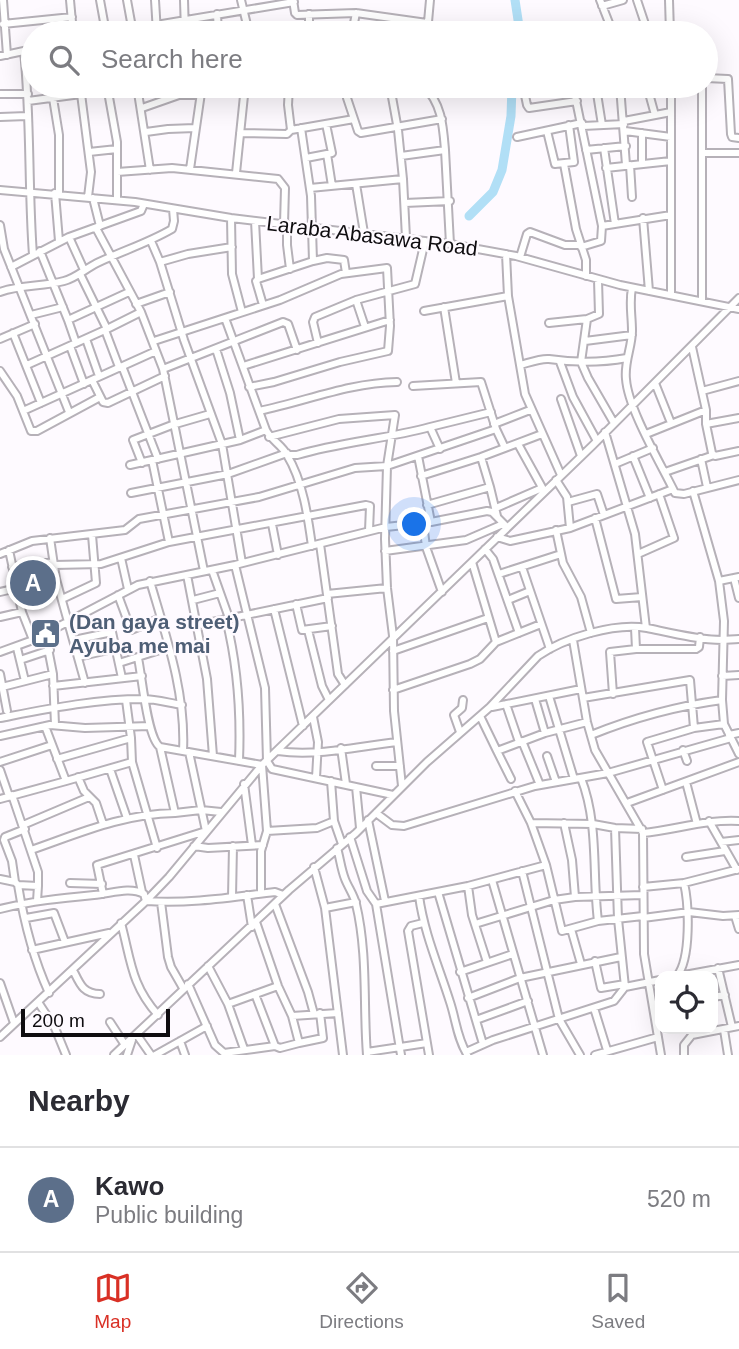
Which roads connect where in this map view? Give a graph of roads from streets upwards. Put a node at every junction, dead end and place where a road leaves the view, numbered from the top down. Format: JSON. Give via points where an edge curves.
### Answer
{"nodes":[{"id":1,"x":3,"y":0,"type":"edge"},
{"id":2,"x":70,"y":0,"type":"edge"},
{"id":3,"x":100,"y":0,"type":"edge"},
{"id":4,"x":127,"y":0,"type":"edge"},
{"id":5,"x":155,"y":0,"type":"edge"},
{"id":6,"x":184,"y":0,"type":"edge"},
{"id":7,"x":242,"y":0,"type":"edge"},
{"id":8,"x":429,"y":0,"type":"edge"},
{"id":9,"x":623,"y":0,"type":"edge"},
{"id":10,"x":636,"y":0,"type":"edge"},
{"id":11,"x":669,"y":0,"type":"edge"},
{"id":12,"x":294,"y":1,"type":"edge"},
{"id":13,"x":271,"y":3,"type":"edge"},
{"id":14,"x":601,"y":3,"type":"edge"},
{"id":15,"x":245,"y":10,"type":"junction"},
{"id":16,"x":1,"y":11,"type":"edge"},
{"id":17,"x":217,"y":13,"type":"junction"},
{"id":18,"x":356,"y":13,"type":"junction"},
{"id":19,"x":309,"y":14,"type":"junction"},
{"id":20,"x":72,"y":17,"type":"junction"},
{"id":21,"x":184,"y":19,"type":"junction"},
{"id":22,"x":33,"y":21,"type":"edge"},
{"id":23,"x":72,"y":21,"type":"edge"},
{"id":24,"x":104,"y":21,"type":"edge"},
{"id":25,"x":131,"y":21,"type":"edge"},
{"id":26,"x":156,"y":21,"type":"edge"},
{"id":27,"x":173,"y":21,"type":"edge"},
{"id":28,"x":217,"y":21,"type":"edge"},
{"id":29,"x":247,"y":21,"type":"edge"},
{"id":30,"x":309,"y":21,"type":"edge"},
{"id":31,"x":354,"y":21,"type":"edge"},
{"id":32,"x":413,"y":21,"type":"edge"},
{"id":33,"x":427,"y":21,"type":"edge"},
{"id":34,"x":608,"y":21,"type":"edge"},
{"id":35,"x":644,"y":21,"type":"edge"},
{"id":36,"x":670,"y":21,"type":"edge"},
{"id":37,"x":21,"y":22,"type":"edge"},
{"id":38,"x":3,"y":24,"type":"junction"},
{"id":39,"x":21,"y":52,"type":"edge"},
{"id":40,"x":4,"y":56,"type":"edge"},
{"id":41,"x":718,"y":79,"type":"edge"},
{"id":42,"x":0,"y":94,"type":"edge"},
{"id":43,"x":21,"y":96,"type":"edge"},
{"id":44,"x":28,"y":98,"type":"edge"},
{"id":45,"x":54,"y":98,"type":"edge"},
{"id":46,"x":82,"y":98,"type":"edge"},
{"id":47,"x":109,"y":98,"type":"edge"},
{"id":48,"x":140,"y":98,"type":"edge"},
{"id":49,"x":170,"y":98,"type":"edge"},
{"id":50,"x":199,"y":98,"type":"edge"},
{"id":51,"x":244,"y":98,"type":"edge"},
{"id":52,"x":288,"y":98,"type":"edge"},
{"id":53,"x":347,"y":98,"type":"edge"},
{"id":54,"x":392,"y":98,"type":"edge"},
{"id":55,"x":435,"y":98,"type":"edge"},
{"id":56,"x":526,"y":98,"type":"edge"},
{"id":57,"x":576,"y":98,"type":"edge"},
{"id":58,"x":598,"y":98,"type":"edge"},
{"id":59,"x":621,"y":98,"type":"edge"},
{"id":60,"x":650,"y":98,"type":"edge"},
{"id":61,"x":671,"y":98,"type":"edge"},
{"id":62,"x":702,"y":98,"type":"edge"},
{"id":63,"x":577,"y":101,"type":"junction"},
{"id":64,"x":142,"y":108,"type":"junction"},
{"id":65,"x":671,"y":112,"type":"junction"},
{"id":66,"x":654,"y":115,"type":"junction"},
{"id":67,"x":27,"y":116,"type":"junction"},
{"id":68,"x":0,"y":117,"type":"edge"},
{"id":69,"x":354,"y":118,"type":"junction"},
{"id":70,"x":442,"y":119,"type":"junction"},
{"id":71,"x":326,"y":124,"type":"junction"},
{"id":72,"x":569,"y":125,"type":"junction"},
{"id":73,"x":583,"y":125,"type":"junction"},
{"id":74,"x":602,"y":125,"type":"junction"},
{"id":75,"x":624,"y":125,"type":"junction"},
{"id":76,"x":398,"y":127,"type":"junction"},
{"id":77,"x":195,"y":128,"type":"junction"},
{"id":78,"x":302,"y":128,"type":"junction"},
{"id":79,"x":291,"y":130,"type":"junction"},
{"id":80,"x":547,"y":131,"type":"junction"},
{"id":81,"x":146,"y":132,"type":"junction"},
{"id":82,"x":240,"y":133,"type":"junction"},
{"id":83,"x":642,"y":134,"type":"junction"},
{"id":84,"x":517,"y":137,"type":"dead end"},
{"id":85,"x":671,"y":137,"type":"junction"},
{"id":86,"x":739,"y":138,"type":"edge"},
{"id":87,"x":626,"y":146,"type":"junction"},
{"id":88,"x":604,"y":148,"type":"junction"},
{"id":89,"x":117,"y":149,"type":"junction"},
{"id":90,"x":445,"y":150,"type":"junction"},
{"id":91,"x":586,"y":150,"type":"junction"},
{"id":92,"x":89,"y":152,"type":"junction"},
{"id":93,"x":702,"y":153,"type":"junction"},
{"id":94,"x":739,"y":153,"type":"edge"},
{"id":95,"x":327,"y":154,"type":"junction"},
{"id":96,"x":401,"y":156,"type":"junction"},
{"id":97,"x":306,"y":158,"type":"junction"},
{"id":98,"x":671,"y":161,"type":"junction"},
{"id":99,"x":564,"y":164,"type":"junction"},
{"id":100,"x":642,"y":164,"type":"junction"},
{"id":101,"x":628,"y":165,"type":"junction"},
{"id":102,"x":606,"y":167,"type":"junction"},
{"id":103,"x":190,"y":169,"type":"junction"},
{"id":104,"x":150,"y":170,"type":"junction"},
{"id":105,"x":117,"y":172,"type":"junction"},
{"id":106,"x":236,"y":173,"type":"junction"},
{"id":107,"x":403,"y":179,"type":"junction"},
{"id":108,"x":356,"y":184,"type":"junction"},
{"id":109,"x":332,"y":186,"type":"junction"},
{"id":110,"x":310,"y":188,"type":"junction"},
{"id":111,"x":0,"y":190,"type":"edge"},
{"id":112,"x":29,"y":191,"type":"junction"},
{"id":113,"x":57,"y":194,"type":"junction"},
{"id":114,"x":91,"y":197,"type":"junction"},
{"id":115,"x":632,"y":197,"type":"dead end"},
{"id":116,"x":117,"y":200,"type":"junction"},
{"id":117,"x":450,"y":201,"type":"junction"},
{"id":118,"x":144,"y":204,"type":"junction"},
{"id":119,"x":405,"y":204,"type":"junction"},
{"id":120,"x":173,"y":209,"type":"junction"},
{"id":121,"x":671,"y":215,"type":"junction"},
{"id":122,"x":231,"y":218,"type":"junction"},
{"id":123,"x":643,"y":218,"type":"junction"},
{"id":124,"x":255,"y":221,"type":"junction"},
{"id":125,"x":285,"y":224,"type":"junction"},
{"id":126,"x":615,"y":224,"type":"junction"},
{"id":127,"x":0,"y":225,"type":"edge"},
{"id":128,"x":602,"y":226,"type":"junction"},
{"id":129,"x":98,"y":227,"type":"junction"},
{"id":130,"x":312,"y":227,"type":"junction"},
{"id":131,"x":364,"y":233,"type":"junction"},
{"id":132,"x":69,"y":237,"type":"junction"},
{"id":133,"x":406,"y":238,"type":"junction"},
{"id":134,"x":151,"y":241,"type":"junction"},
{"id":135,"x":425,"y":241,"type":"junction"},
{"id":136,"x":59,"y":242,"type":"junction"},
{"id":137,"x":450,"y":244,"type":"junction"},
{"id":138,"x":581,"y":246,"type":"junction"},
{"id":139,"x":232,"y":247,"type":"junction"},
{"id":140,"x":40,"y":251,"type":"junction"},
{"id":141,"x":506,"y":254,"type":"junction"},
{"id":142,"x":33,"y":255,"type":"junction"},
{"id":143,"x":111,"y":257,"type":"junction"},
{"id":144,"x":520,"y":257,"type":"junction"},
{"id":145,"x":160,"y":261,"type":"junction"},
{"id":146,"x":313,"y":261,"type":"junction"},
{"id":147,"x":11,"y":267,"type":"junction"},
{"id":148,"x":290,"y":269,"type":"junction"},
{"id":149,"x":82,"y":272,"type":"junction"},
{"id":150,"x":346,"y":273,"type":"junction"},
{"id":151,"x":586,"y":276,"type":"junction"},
{"id":152,"x":258,"y":279,"type":"junction"},
{"id":153,"x":598,"y":279,"type":"junction"},
{"id":154,"x":54,"y":283,"type":"junction"},
{"id":155,"x":19,"y":285,"type":"junction"},
{"id":156,"x":632,"y":288,"type":"junction"},
{"id":157,"x":388,"y":290,"type":"junction"},
{"id":158,"x":649,"y":291,"type":"junction"},
{"id":159,"x":0,"y":292,"type":"edge"},
{"id":160,"x":129,"y":292,"type":"junction"},
{"id":161,"x":170,"y":292,"type":"junction"},
{"id":162,"x":671,"y":295,"type":"junction"},
{"id":163,"x":508,"y":296,"type":"junction"},
{"id":164,"x":739,"y":298,"type":"edge"},
{"id":165,"x":356,"y":300,"type":"junction"},
{"id":166,"x":702,"y":300,"type":"junction"},
{"id":167,"x":136,"y":304,"type":"junction"},
{"id":168,"x":263,"y":305,"type":"junction"},
{"id":169,"x":63,"y":307,"type":"junction"},
{"id":170,"x":97,"y":307,"type":"junction"},
{"id":171,"x":444,"y":307,"type":"junction"},
{"id":172,"x":729,"y":307,"type":"junction"},
{"id":173,"x":739,"y":309,"type":"edge"},
{"id":174,"x":424,"y":311,"type":"dead end"},
{"id":175,"x":141,"y":312,"type":"junction"},
{"id":176,"x":242,"y":312,"type":"junction"},
{"id":177,"x":31,"y":315,"type":"junction"},
{"id":178,"x":225,"y":318,"type":"junction"},
{"id":179,"x":587,"y":319,"type":"junction"},
{"id":180,"x":68,"y":320,"type":"junction"},
{"id":181,"x":390,"y":320,"type":"junction"},
{"id":182,"x":550,"y":323,"type":"dead end"},
{"id":183,"x":35,"y":324,"type":"junction"},
{"id":184,"x":365,"y":327,"type":"junction"},
{"id":185,"x":106,"y":330,"type":"junction"},
{"id":186,"x":181,"y":332,"type":"junction"},
{"id":187,"x":13,"y":333,"type":"junction"},
{"id":188,"x":632,"y":335,"type":"junction"},
{"id":189,"x":0,"y":339,"type":"edge"},
{"id":190,"x":86,"y":339,"type":"junction"},
{"id":191,"x":234,"y":340,"type":"junction"},
{"id":192,"x":154,"y":341,"type":"junction"},
{"id":193,"x":585,"y":341,"type":"junction"},
{"id":194,"x":318,"y":343,"type":"junction"},
{"id":195,"x":73,"y":344,"type":"junction"},
{"id":196,"x":692,"y":347,"type":"junction"},
{"id":197,"x":216,"y":349,"type":"junction"},
{"id":198,"x":297,"y":350,"type":"junction"},
{"id":199,"x":156,"y":351,"type":"junction"},
{"id":200,"x":47,"y":356,"type":"junction"},
{"id":201,"x":627,"y":358,"type":"junction"},
{"id":202,"x":190,"y":359,"type":"junction"},
{"id":203,"x":560,"y":362,"type":"junction"},
{"id":204,"x":581,"y":362,"type":"junction"},
{"id":205,"x":27,"y":365,"type":"junction"},
{"id":206,"x":520,"y":365,"type":"junction"},
{"id":207,"x":243,"y":366,"type":"junction"},
{"id":208,"x":121,"y":367,"type":"junction"},
{"id":209,"x":0,"y":371,"type":"edge"},
{"id":210,"x":164,"y":372,"type":"junction"},
{"id":211,"x":96,"y":378,"type":"junction"},
{"id":212,"x":739,"y":381,"type":"edge"},
{"id":213,"x":397,"y":382,"type":"dead end"},
{"id":214,"x":456,"y":383,"type":"junction"},
{"id":215,"x":655,"y":383,"type":"junction"},
{"id":216,"x":84,"y":384,"type":"junction"},
{"id":217,"x":413,"y":386,"type":"dead end"},
{"id":218,"x":249,"y":387,"type":"junction"},
{"id":219,"x":702,"y":391,"type":"junction"},
{"id":220,"x":134,"y":392,"type":"junction"},
{"id":221,"x":62,"y":394,"type":"junction"},
{"id":222,"x":100,"y":397,"type":"junction"},
{"id":223,"x":561,"y":399,"type":"dead end"},
{"id":224,"x":41,"y":403,"type":"junction"},
{"id":225,"x":632,"y":405,"type":"junction"},
{"id":226,"x":530,"y":410,"type":"junction"},
{"id":227,"x":706,"y":410,"type":"junction"},
{"id":228,"x":23,"y":411,"type":"junction"},
{"id":229,"x":259,"y":411,"type":"junction"},
{"id":230,"x":69,"y":412,"type":"junction"},
{"id":231,"x":491,"y":412,"type":"junction"},
{"id":232,"x":210,"y":414,"type":"junction"},
{"id":233,"x":739,"y":418,"type":"edge"},
{"id":234,"x":614,"y":423,"type":"junction"},
{"id":235,"x":671,"y":424,"type":"junction"},
{"id":236,"x":706,"y":424,"type":"junction"},
{"id":237,"x":173,"y":425,"type":"junction"},
{"id":238,"x":495,"y":426,"type":"junction"},
{"id":239,"x":430,"y":427,"type":"junction"},
{"id":240,"x":605,"y":432,"type":"junction"},
{"id":241,"x":149,"y":433,"type":"junction"},
{"id":242,"x":267,"y":433,"type":"junction"},
{"id":243,"x":542,"y":434,"type":"junction"},
{"id":244,"x":646,"y":434,"type":"junction"},
{"id":245,"x":391,"y":437,"type":"junction"},
{"id":246,"x":240,"y":440,"type":"junction"},
{"id":247,"x":597,"y":441,"type":"junction"},
{"id":248,"x":222,"y":444,"type":"junction"},
{"id":249,"x":518,"y":444,"type":"junction"},
{"id":250,"x":505,"y":448,"type":"junction"},
{"id":251,"x":653,"y":448,"type":"junction"},
{"id":252,"x":440,"y":449,"type":"junction"},
{"id":253,"x":739,"y":451,"type":"edge"},
{"id":254,"x":178,"y":454,"type":"junction"},
{"id":255,"x":287,"y":454,"type":"junction"},
{"id":256,"x":714,"y":455,"type":"junction"},
{"id":257,"x":418,"y":456,"type":"junction"},
{"id":258,"x":581,"y":456,"type":"junction"},
{"id":259,"x":634,"y":456,"type":"junction"},
{"id":260,"x":481,"y":457,"type":"junction"},
{"id":261,"x":701,"y":459,"type":"junction"},
{"id":262,"x":155,"y":460,"type":"junction"},
{"id":263,"x":142,"y":463,"type":"junction"},
{"id":264,"x":615,"y":464,"type":"junction"},
{"id":265,"x":130,"y":465,"type":"dead end"},
{"id":266,"x":387,"y":466,"type":"junction"},
{"id":267,"x":665,"y":472,"type":"junction"},
{"id":268,"x":228,"y":474,"type":"junction"},
{"id":269,"x":421,"y":476,"type":"junction"},
{"id":270,"x":559,"y":477,"type":"junction"},
{"id":271,"x":739,"y":480,"type":"edge"},
{"id":272,"x":185,"y":482,"type":"junction"},
{"id":273,"x":299,"y":485,"type":"junction"},
{"id":274,"x":490,"y":486,"type":"junction"},
{"id":275,"x":707,"y":487,"type":"junction"},
{"id":276,"x":157,"y":488,"type":"junction"},
{"id":277,"x":673,"y":489,"type":"junction"},
{"id":278,"x":543,"y":490,"type":"junction"},
{"id":279,"x":693,"y":491,"type":"junction"},
{"id":280,"x":131,"y":493,"type":"dead end"},
{"id":281,"x":659,"y":494,"type":"junction"},
{"id":282,"x":650,"y":498,"type":"junction"},
{"id":283,"x":233,"y":502,"type":"junction"},
{"id":284,"x":568,"y":502,"type":"junction"},
{"id":285,"x":427,"y":505,"type":"junction"},
{"id":286,"x":627,"y":505,"type":"junction"},
{"id":287,"x":496,"y":508,"type":"junction"},
{"id":288,"x":191,"y":509,"type":"junction"},
{"id":289,"x":162,"y":515,"type":"junction"},
{"id":290,"x":604,"y":515,"type":"junction"},
{"id":291,"x":307,"y":516,"type":"junction"},
{"id":292,"x":497,"y":517,"type":"junction"},
{"id":293,"x":596,"y":518,"type":"junction"},
{"id":294,"x":426,"y":522,"type":"junction"},
{"id":295,"x":272,"y":524,"type":"junction"},
{"id":296,"x":505,"y":526,"type":"junction"},
{"id":297,"x":386,"y":527,"type":"junction"},
{"id":298,"x":570,"y":528,"type":"junction"},
{"id":299,"x":235,"y":529,"type":"junction"},
{"id":300,"x":556,"y":530,"type":"junction"},
{"id":301,"x":369,"y":531,"type":"junction"},
{"id":302,"x":92,"y":535,"type":"junction"},
{"id":303,"x":196,"y":537,"type":"junction"},
{"id":304,"x":497,"y":537,"type":"junction"},
{"id":305,"x":50,"y":538,"type":"junction"},
{"id":306,"x":169,"y":542,"type":"junction"},
{"id":307,"x":320,"y":544,"type":"junction"},
{"id":308,"x":312,"y":546,"type":"junction"},
{"id":309,"x":425,"y":547,"type":"junction"},
{"id":310,"x":485,"y":549,"type":"junction"},
{"id":311,"x":9,"y":550,"type":"junction"},
{"id":312,"x":385,"y":551,"type":"junction"},
{"id":313,"x":0,"y":554,"type":"edge"},
{"id":314,"x":561,"y":554,"type":"junction"},
{"id":315,"x":638,"y":554,"type":"junction"},
{"id":316,"x":278,"y":555,"type":"junction"},
{"id":317,"x":121,"y":558,"type":"junction"},
{"id":318,"x":472,"y":562,"type":"junction"},
{"id":319,"x":53,"y":563,"type":"junction"},
{"id":320,"x":96,"y":564,"type":"junction"},
{"id":321,"x":239,"y":564,"type":"junction"},
{"id":322,"x":522,"y":566,"type":"junction"},
{"id":323,"x":12,"y":567,"type":"junction"},
{"id":324,"x":212,"y":570,"type":"junction"},
{"id":325,"x":204,"y":571,"type":"junction"},
{"id":326,"x":499,"y":574,"type":"junction"},
{"id":327,"x":187,"y":575,"type":"junction"},
{"id":328,"x":736,"y":578,"type":"edge"},
{"id":329,"x":56,"y":579,"type":"junction"},
{"id":330,"x":150,"y":581,"type":"junction"},
{"id":331,"x":719,"y":581,"type":"junction"},
{"id":332,"x":17,"y":588,"type":"junction"},
{"id":333,"x":387,"y":588,"type":"junction"},
{"id":334,"x":128,"y":589,"type":"junction"},
{"id":335,"x":530,"y":591,"type":"junction"},
{"id":336,"x":0,"y":592,"type":"edge"},
{"id":337,"x":442,"y":592,"type":"junction"},
{"id":338,"x":220,"y":593,"type":"junction"},
{"id":339,"x":118,"y":595,"type":"junction"},
{"id":340,"x":327,"y":596,"type":"junction"},
{"id":341,"x":642,"y":597,"type":"junction"},
{"id":342,"x":739,"y":598,"type":"edge"},
{"id":343,"x":62,"y":599,"type":"junction"},
{"id":344,"x":193,"y":600,"type":"junction"},
{"id":345,"x":508,"y":600,"type":"junction"},
{"id":346,"x":296,"y":604,"type":"junction"},
{"id":347,"x":274,"y":609,"type":"junction"},
{"id":348,"x":22,"y":612,"type":"junction"},
{"id":349,"x":248,"y":614,"type":"junction"},
{"id":350,"x":0,"y":617,"type":"edge"},
{"id":351,"x":161,"y":618,"type":"junction"},
{"id":352,"x":227,"y":618,"type":"junction"},
{"id":353,"x":488,"y":618,"type":"junction"},
{"id":354,"x":68,"y":620,"type":"junction"},
{"id":355,"x":541,"y":624,"type":"junction"},
{"id":356,"x":198,"y":625,"type":"junction"},
{"id":357,"x":332,"y":626,"type":"junction"},
{"id":358,"x":635,"y":628,"type":"junction"},
{"id":359,"x":646,"y":628,"type":"junction"},
{"id":360,"x":308,"y":631,"type":"junction"},
{"id":361,"x":519,"y":632,"type":"junction"},
{"id":362,"x":46,"y":633,"type":"junction"},
{"id":363,"x":591,"y":633,"type":"junction"},
{"id":364,"x":393,"y":636,"type":"junction"},
{"id":365,"x":700,"y":637,"type":"junction"},
{"id":366,"x":739,"y":639,"type":"edge"},
{"id":367,"x":33,"y":640,"type":"junction"},
{"id":368,"x":74,"y":640,"type":"junction"},
{"id":369,"x":573,"y":640,"type":"junction"},
{"id":370,"x":723,"y":640,"type":"junction"},
{"id":371,"x":496,"y":642,"type":"junction"},
{"id":372,"x":169,"y":647,"type":"junction"},
{"id":373,"x":17,"y":648,"type":"junction"},
{"id":374,"x":117,"y":648,"type":"junction"},
{"id":375,"x":550,"y":649,"type":"junction"},
{"id":376,"x":636,"y":649,"type":"junction"},
{"id":377,"x":50,"y":650,"type":"junction"},
{"id":378,"x":393,"y":651,"type":"junction"},
{"id":379,"x":0,"y":652,"type":"edge"},
{"id":380,"x":78,"y":657,"type":"junction"},
{"id":381,"x":138,"y":658,"type":"junction"},
{"id":382,"x":20,"y":660,"type":"junction"},
{"id":383,"x":119,"y":663,"type":"junction"},
{"id":384,"x":0,"y":674,"type":"edge"},
{"id":385,"x":52,"y":674,"type":"junction"},
{"id":386,"x":739,"y":675,"type":"edge"},
{"id":387,"x":142,"y":676,"type":"junction"},
{"id":388,"x":722,"y":676,"type":"junction"},
{"id":389,"x":122,"y":678,"type":"junction"},
{"id":390,"x":25,"y":681,"type":"junction"},
{"id":391,"x":85,"y":682,"type":"junction"},
{"id":392,"x":345,"y":685,"type":"junction"},
{"id":393,"x":53,"y":686,"type":"junction"},
{"id":394,"x":2,"y":687,"type":"junction"},
{"id":395,"x":581,"y":689,"type":"junction"},
{"id":396,"x":393,"y":690,"type":"junction"},
{"id":397,"x":613,"y":694,"type":"junction"},
{"id":398,"x":549,"y":696,"type":"junction"},
{"id":399,"x":535,"y":698,"type":"junction"},
{"id":400,"x":583,"y":698,"type":"junction"},
{"id":401,"x":146,"y":699,"type":"junction"},
{"id":402,"x":126,"y":700,"type":"junction"},
{"id":403,"x":329,"y":700,"type":"junction"},
{"id":404,"x":463,"y":700,"type":"dead end"},
{"id":405,"x":722,"y":700,"type":"junction"},
{"id":406,"x":182,"y":705,"type":"junction"},
{"id":407,"x":506,"y":705,"type":"junction"},
{"id":408,"x":691,"y":705,"type":"junction"},
{"id":409,"x":490,"y":707,"type":"junction"},
{"id":410,"x":55,"y":708,"type":"junction"},
{"id":411,"x":7,"y":711,"type":"dead end"},
{"id":412,"x":480,"y":716,"type":"junction"},
{"id":413,"x":313,"y":717,"type":"junction"},
{"id":414,"x":0,"y":718,"type":"edge"},
{"id":415,"x":587,"y":722,"type":"junction"},
{"id":416,"x":724,"y":724,"type":"junction"},
{"id":417,"x":55,"y":725,"type":"junction"},
{"id":418,"x":45,"y":726,"type":"junction"},
{"id":419,"x":150,"y":726,"type":"junction"},
{"id":420,"x":303,"y":726,"type":"junction"},
{"id":421,"x":130,"y":727,"type":"junction"},
{"id":422,"x":694,"y":728,"type":"junction"},
{"id":423,"x":558,"y":730,"type":"junction"},
{"id":424,"x":460,"y":732,"type":"junction"},
{"id":425,"x":545,"y":733,"type":"junction"},
{"id":426,"x":739,"y":733,"type":"edge"},
{"id":427,"x":591,"y":735,"type":"junction"},
{"id":428,"x":0,"y":736,"type":"edge"},
{"id":429,"x":730,"y":736,"type":"junction"},
{"id":430,"x":131,"y":738,"type":"junction"},
{"id":431,"x":521,"y":741,"type":"junction"},
{"id":432,"x":397,"y":742,"type":"junction"},
{"id":433,"x":52,"y":745,"type":"junction"},
{"id":434,"x":160,"y":747,"type":"junction"},
{"id":435,"x":341,"y":748,"type":"junction"},
{"id":436,"x":684,"y":750,"type":"junction"},
{"id":437,"x":186,"y":751,"type":"junction"},
{"id":438,"x":278,"y":751,"type":"junction"},
{"id":439,"x":318,"y":751,"type":"junction"},
{"id":440,"x":496,"y":751,"type":"junction"},
{"id":441,"x":739,"y":754,"type":"edge"},
{"id":442,"x":213,"y":756,"type":"junction"},
{"id":443,"x":547,"y":756,"type":"dead end"},
{"id":444,"x":57,"y":759,"type":"junction"},
{"id":445,"x":651,"y":759,"type":"junction"},
{"id":446,"x":239,"y":761,"type":"junction"},
{"id":447,"x":687,"y":761,"type":"dead end"},
{"id":448,"x":0,"y":762,"type":"edge"},
{"id":449,"x":132,"y":762,"type":"junction"},
{"id":450,"x":739,"y":762,"type":"edge"},
{"id":451,"x":264,"y":763,"type":"junction"},
{"id":452,"x":376,"y":766,"type":"dead end"},
{"id":453,"x":400,"y":766,"type":"junction"},
{"id":454,"x":110,"y":769,"type":"junction"},
{"id":455,"x":0,"y":770,"type":"edge"},
{"id":456,"x":608,"y":773,"type":"junction"},
{"id":457,"x":78,"y":778,"type":"junction"},
{"id":458,"x":316,"y":778,"type":"junction"},
{"id":459,"x":577,"y":778,"type":"junction"},
{"id":460,"x":510,"y":779,"type":"dead end"},
{"id":461,"x":66,"y":781,"type":"junction"},
{"id":462,"x":331,"y":781,"type":"junction"},
{"id":463,"x":555,"y":782,"type":"junction"},
{"id":464,"x":686,"y":782,"type":"junction"},
{"id":465,"x":244,"y":784,"type":"junction"},
{"id":466,"x":346,"y":784,"type":"junction"},
{"id":467,"x":540,"y":785,"type":"junction"},
{"id":468,"x":356,"y":786,"type":"junction"},
{"id":469,"x":402,"y":786,"type":"junction"},
{"id":470,"x":663,"y":790,"type":"junction"},
{"id":471,"x":515,"y":791,"type":"junction"},
{"id":472,"x":11,"y":795,"type":"junction"},
{"id":473,"x":393,"y":795,"type":"junction"},
{"id":474,"x":89,"y":797,"type":"junction"},
{"id":475,"x":0,"y":799,"type":"edge"},
{"id":476,"x":627,"y":803,"type":"junction"},
{"id":477,"x":201,"y":810,"type":"junction"},
{"id":478,"x":221,"y":812,"type":"junction"},
{"id":479,"x":147,"y":813,"type":"junction"},
{"id":480,"x":175,"y":813,"type":"junction"},
{"id":481,"x":376,"y":813,"type":"junction"},
{"id":482,"x":127,"y":818,"type":"junction"},
{"id":483,"x":368,"y":820,"type":"junction"},
{"id":484,"x":334,"y":821,"type":"junction"},
{"id":485,"x":709,"y":821,"type":"junction"},
{"id":486,"x":739,"y":821,"type":"edge"},
{"id":487,"x":531,"y":823,"type":"junction"},
{"id":488,"x":564,"y":823,"type":"junction"},
{"id":489,"x":103,"y":824,"type":"junction"},
{"id":490,"x":593,"y":824,"type":"junction"},
{"id":491,"x":697,"y":824,"type":"junction"},
{"id":492,"x":24,"y":827,"type":"junction"},
{"id":493,"x":360,"y":828,"type":"junction"},
{"id":494,"x":615,"y":828,"type":"junction"},
{"id":495,"x":206,"y":831,"type":"junction"},
{"id":496,"x":267,"y":831,"type":"junction"},
{"id":497,"x":642,"y":831,"type":"junction"},
{"id":498,"x":350,"y":837,"type":"junction"},
{"id":499,"x":739,"y":840,"type":"edge"},
{"id":500,"x":721,"y":842,"type":"junction"},
{"id":501,"x":252,"y":845,"type":"junction"},
{"id":502,"x":263,"y":845,"type":"junction"},
{"id":503,"x":194,"y":846,"type":"junction"},
{"id":504,"x":233,"y":846,"type":"junction"},
{"id":505,"x":339,"y":846,"type":"junction"},
{"id":506,"x":157,"y":848,"type":"junction"},
{"id":507,"x":31,"y":850,"type":"junction"},
{"id":508,"x":725,"y":851,"type":"junction"},
{"id":509,"x":134,"y":855,"type":"junction"},
{"id":510,"x":686,"y":857,"type":"dead end"},
{"id":511,"x":546,"y":865,"type":"junction"},
{"id":512,"x":314,"y":867,"type":"junction"},
{"id":513,"x":738,"y":869,"type":"edge"},
{"id":514,"x":379,"y":872,"type":"junction"},
{"id":515,"x":522,"y":872,"type":"junction"},
{"id":516,"x":363,"y":876,"type":"junction"},
{"id":517,"x":0,"y":879,"type":"edge"},
{"id":518,"x":492,"y":880,"type":"junction"},
{"id":519,"x":70,"y":883,"type":"dead end"},
{"id":520,"x":684,"y":883,"type":"junction"},
{"id":521,"x":16,"y":884,"type":"junction"},
{"id":522,"x":102,"y":884,"type":"junction"},
{"id":523,"x":38,"y":886,"type":"junction"},
{"id":524,"x":468,"y":886,"type":"junction"},
{"id":525,"x":643,"y":891,"type":"junction"},
{"id":526,"x":142,"y":892,"type":"junction"},
{"id":527,"x":438,"y":892,"type":"junction"},
{"id":528,"x":261,"y":893,"type":"junction"},
{"id":529,"x":103,"y":894,"type":"junction"},
{"id":530,"x":247,"y":895,"type":"junction"},
{"id":531,"x":284,"y":895,"type":"junction"},
{"id":532,"x":617,"y":895,"type":"junction"},
{"id":533,"x":419,"y":896,"type":"junction"},
{"id":534,"x":595,"y":896,"type":"junction"},
{"id":535,"x":232,"y":897,"type":"junction"},
{"id":536,"x":575,"y":897,"type":"junction"},
{"id":537,"x":554,"y":900,"type":"junction"},
{"id":538,"x":37,"y":901,"type":"junction"},
{"id":539,"x":146,"y":901,"type":"junction"},
{"id":540,"x":385,"y":901,"type":"junction"},
{"id":541,"x":161,"y":902,"type":"junction"},
{"id":542,"x":356,"y":902,"type":"junction"},
{"id":543,"x":21,"y":904,"type":"junction"},
{"id":544,"x":275,"y":904,"type":"junction"},
{"id":545,"x":376,"y":904,"type":"junction"},
{"id":546,"x":530,"y":905,"type":"junction"},
{"id":547,"x":325,"y":908,"type":"junction"},
{"id":548,"x":0,"y":909,"type":"edge"},
{"id":549,"x":689,"y":912,"type":"junction"},
{"id":550,"x":503,"y":916,"type":"junction"},
{"id":551,"x":737,"y":916,"type":"edge"},
{"id":552,"x":643,"y":917,"type":"junction"},
{"id":553,"x":26,"y":918,"type":"junction"},
{"id":554,"x":618,"y":919,"type":"junction"},
{"id":555,"x":598,"y":921,"type":"junction"},
{"id":556,"x":121,"y":923,"type":"junction"},
{"id":557,"x":423,"y":923,"type":"junction"},
{"id":558,"x":254,"y":924,"type":"junction"},
{"id":559,"x":475,"y":924,"type":"junction"},
{"id":560,"x":571,"y":929,"type":"junction"},
{"id":561,"x":739,"y":929,"type":"edge"},
{"id":562,"x":111,"y":933,"type":"junction"},
{"id":563,"x":65,"y":942,"type":"junction"},
{"id":564,"x":32,"y":950,"type":"junction"},
{"id":565,"x":513,"y":954,"type":"junction"},
{"id":566,"x":621,"y":957,"type":"junction"},
{"id":567,"x":487,"y":961,"type":"junction"},
{"id":568,"x":595,"y":961,"type":"junction"},
{"id":569,"x":581,"y":964,"type":"junction"},
{"id":570,"x":739,"y":965,"type":"edge"},
{"id":571,"x":208,"y":966,"type":"junction"},
{"id":572,"x":718,"y":968,"type":"junction"},
{"id":573,"x":73,"y":970,"type":"junction"},
{"id":574,"x":679,"y":971,"type":"edge"},
{"id":575,"x":703,"y":971,"type":"edge"},
{"id":576,"x":460,"y":972,"type":"junction"},
{"id":577,"x":547,"y":972,"type":"junction"},
{"id":578,"x":520,"y":978,"type":"junction"},
{"id":579,"x":655,"y":981,"type":"edge"},
{"id":580,"x":0,"y":983,"type":"edge"},
{"id":581,"x":649,"y":983,"type":"junction"},
{"id":582,"x":186,"y":986,"type":"junction"},
{"id":583,"x":278,"y":986,"type":"junction"},
{"id":584,"x":625,"y":986,"type":"junction"},
{"id":585,"x":48,"y":993,"type":"junction"},
{"id":586,"x":100,"y":994,"type":"dead end"},
{"id":587,"x":255,"y":995,"type":"junction"},
{"id":588,"x":724,"y":995,"type":"junction"},
{"id":589,"x":718,"y":996,"type":"edge"},
{"id":590,"x":468,"y":998,"type":"junction"},
{"id":591,"x":528,"y":1001,"type":"junction"},
{"id":592,"x":38,"y":1002,"type":"junction"},
{"id":593,"x":3,"y":1003,"type":"edge"},
{"id":594,"x":228,"y":1004,"type":"junction"},
{"id":595,"x":594,"y":1008,"type":"junction"},
{"id":596,"x":338,"y":1013,"type":"junction"},
{"id":597,"x":317,"y":1014,"type":"junction"},
{"id":598,"x":158,"y":1015,"type":"junction"},
{"id":599,"x":292,"y":1016,"type":"junction"},
{"id":600,"x":559,"y":1019,"type":"junction"},
{"id":601,"x":476,"y":1020,"type":"junction"},
{"id":602,"x":110,"y":1022,"type":"dead end"},
{"id":603,"x":14,"y":1023,"type":"junction"},
{"id":604,"x":536,"y":1025,"type":"junction"},
{"id":605,"x":207,"y":1026,"type":"junction"},
{"id":606,"x":736,"y":1027,"type":"edge"},
{"id":607,"x":724,"y":1030,"type":"junction"},
{"id":608,"x":689,"y":1034,"type":"edge"},
{"id":609,"x":0,"y":1037,"type":"edge"},
{"id":610,"x":135,"y":1037,"type":"junction"},
{"id":611,"x":658,"y":1037,"type":"junction"},
{"id":612,"x":690,"y":1037,"type":"junction"},
{"id":613,"x":180,"y":1041,"type":"junction"},
{"id":614,"x":299,"y":1043,"type":"junction"},
{"id":615,"x":427,"y":1043,"type":"junction"},
{"id":616,"x":483,"y":1044,"type":"junction"},
{"id":617,"x":125,"y":1045,"type":"junction"},
{"id":618,"x":244,"y":1049,"type":"junction"},
{"id":619,"x":279,"y":1050,"type":"edge"},
{"id":620,"x":607,"y":1050,"type":"junction"},
{"id":621,"x":255,"y":1052,"type":"edge"},
{"id":622,"x":400,"y":1052,"type":"edge"},
{"id":623,"x":221,"y":1053,"type":"edge"},
{"id":624,"x":367,"y":1054,"type":"edge"},
{"id":625,"x":467,"y":1054,"type":"edge"},
{"id":626,"x":66,"y":1055,"type":"edge"},
{"id":627,"x":114,"y":1055,"type":"edge"},
{"id":628,"x":127,"y":1055,"type":"edge"},
{"id":629,"x":153,"y":1055,"type":"edge"},
{"id":630,"x":185,"y":1055,"type":"edge"},
{"id":631,"x":342,"y":1055,"type":"edge"},
{"id":632,"x":429,"y":1055,"type":"edge"},
{"id":633,"x":543,"y":1055,"type":"edge"},
{"id":634,"x":580,"y":1055,"type":"edge"},
{"id":635,"x":595,"y":1055,"type":"edge"},
{"id":636,"x":661,"y":1055,"type":"edge"},
{"id":637,"x":684,"y":1055,"type":"edge"},
{"id":638,"x":728,"y":1055,"type":"edge"}],
"edges":[{"from":1,"to":16,"type":"street"},
{"from":2,"to":20,"type":"street"},
{"from":3,"to":24,"type":"street"},
{"from":4,"to":25,"type":"street"},
{"from":5,"to":26,"type":"street"},
{"from":6,"to":21,"type":"street"},
{"from":7,"to":15,"type":"street"},
{"from":8,"to":33,"type":"street"},
{"from":9,"to":14,"type":"street"},
{"from":10,"to":35,"type":"street"},
{"from":11,"to":36,"type":"street"},
{"from":12,"to":13,"type":"street"},
{"from":12,"to":19,"type":"street","via":[[295,14]]},
{"from":13,"to":15,"type":"street"},
{"from":14,"to":34,"type":"street"},
{"from":15,"to":17,"type":"street"},
{"from":15,"to":29,"type":"street"},
{"from":16,"to":38,"type":"street"},
{"from":17,"to":21,"type":"street"},
{"from":17,"to":28,"type":"street"},
{"from":18,"to":19,"type":"street"},
{"from":18,"to":31,"type":"street"},
{"from":18,"to":32,"type":"street"},
{"from":19,"to":30,"type":"street"},
{"from":20,"to":22,"type":"street"},
{"from":20,"to":23,"type":"street"},
{"from":21,"to":27,"type":"street"},
{"from":37,"to":38,"type":"street"},
{"from":38,"to":40,"type":"street"},
{"from":39,"to":40,"type":"street"},
{"from":41,"to":86,"type":"street","via":[[727,79],[731,134]]},
{"from":42,"to":43,"type":"street"},
{"from":44,"to":67,"type":"street"},
{"from":45,"to":113,"type":"street","via":[[59,135]]},
{"from":46,"to":92,"type":"street"},
{"from":47,"to":89,"type":"street"},
{"from":48,"to":64,"type":"street"},
{"from":49,"to":64,"type":"street"},
{"from":50,"to":77,"type":"street"},
{"from":51,"to":82,"type":"street"},
{"from":52,"to":79,"type":"street"},
{"from":53,"to":69,"type":"street"},
{"from":54,"to":76,"type":"street"},
{"from":55,"to":70,"type":"street"},
{"from":56,"to":63,"type":"street","via":[[529,108]]},
{"from":57,"to":63,"type":"street"},
{"from":58,"to":74,"type":"street"},
{"from":59,"to":75,"type":"street"},
{"from":60,"to":66,"type":"street"},
{"from":61,"to":65,"type":"street"},
{"from":62,"to":93,"type":"street"},
{"from":63,"to":73,"type":"street"},
{"from":64,"to":81,"type":"street"},
{"from":65,"to":66,"type":"street"},
{"from":65,"to":85,"type":"street"},
{"from":66,"to":75,"type":"street"},
{"from":67,"to":68,"type":"street"},
{"from":67,"to":112,"type":"street"},
{"from":69,"to":71,"type":"street"},
{"from":69,"to":76,"type":"street","via":[[361,133]]},
{"from":70,"to":76,"type":"street"},
{"from":70,"to":90,"type":"street"},
{"from":71,"to":78,"type":"street"},
{"from":71,"to":95,"type":"street","via":[[333,149]]},
{"from":72,"to":73,"type":"street"},
{"from":72,"to":80,"type":"street"},
{"from":72,"to":99,"type":"street","via":[[575,160]]},
{"from":73,"to":74,"type":"street"},
{"from":73,"to":91,"type":"street"},
{"from":74,"to":75,"type":"street"},
{"from":75,"to":83,"type":"street"},
{"from":75,"to":87,"type":"street"},
{"from":76,"to":96,"type":"street"},
{"from":77,"to":81,"type":"street"},
{"from":77,"to":103,"type":"street"},
{"from":78,"to":79,"type":"street"},
{"from":78,"to":97,"type":"street"},
{"from":79,"to":82,"type":"street","via":[[287,134]]},
{"from":80,"to":84,"type":"street"},
{"from":80,"to":99,"type":"street","via":[[554,163]]},
{"from":81,"to":104,"type":"street"},
{"from":82,"to":106,"type":"street"},
{"from":83,"to":85,"type":"street"},
{"from":83,"to":100,"type":"street"},
{"from":85,"to":98,"type":"street"},
{"from":87,"to":88,"type":"street"},
{"from":87,"to":101,"type":"street"},
{"from":88,"to":91,"type":"street"},
{"from":88,"to":102,"type":"street"},
{"from":89,"to":92,"type":"street"},
{"from":89,"to":105,"type":"street"},
{"from":90,"to":96,"type":"street"},
{"from":90,"to":117,"type":"street"},
{"from":91,"to":128,"type":"street"},
{"from":92,"to":114,"type":"street"},
{"from":93,"to":94,"type":"street"},
{"from":93,"to":166,"type":"street"},
{"from":95,"to":97,"type":"street"},
{"from":95,"to":109,"type":"street"},
{"from":96,"to":107,"type":"street"},
{"from":97,"to":110,"type":"street"},
{"from":98,"to":100,"type":"street"},
{"from":98,"to":121,"type":"street"},
{"from":99,"to":138,"type":"street"},
{"from":100,"to":101,"type":"street"},
{"from":101,"to":102,"type":"street"},
{"from":101,"to":115,"type":"street"},
{"from":102,"to":126,"type":"street"},
{"from":103,"to":104,"type":"street"},
{"from":103,"to":106,"type":"street"},
{"from":104,"to":105,"type":"street"},
{"from":105,"to":116,"type":"street"},
{"from":106,"to":125,"type":"street","via":[[282,183]]},
{"from":107,"to":108,"type":"street"},
{"from":107,"to":119,"type":"street"},
{"from":108,"to":109,"type":"street"},
{"from":108,"to":131,"type":"street"},
{"from":109,"to":110,"type":"street"},
{"from":110,"to":130,"type":"street"},
{"from":111,"to":112,"type":"street","name":"Laraba Abasawa Road"},
{"from":112,"to":113,"type":"street","name":"Laraba Abasawa Road"},
{"from":112,"to":142,"type":"street"},
{"from":113,"to":114,"type":"street","name":"Laraba Abasawa Road"},
{"from":113,"to":136,"type":"street"},
{"from":114,"to":116,"type":"street","name":"Laraba Abasawa Road"},
{"from":114,"to":129,"type":"street"},
{"from":116,"to":118,"type":"street","name":"Laraba Abasawa Road"},
{"from":117,"to":119,"type":"street"},
{"from":117,"to":137,"type":"street"},
{"from":118,"to":120,"type":"street","name":"Laraba Abasawa Road"},
{"from":118,"to":129,"type":"street","via":[[141,211]]},
{"from":119,"to":133,"type":"street"},
{"from":120,"to":122,"type":"street","name":"Laraba Abasawa Road"},
{"from":120,"to":134,"type":"street","via":[[172,229]]},
{"from":121,"to":123,"type":"street"},
{"from":121,"to":162,"type":"street"},
{"from":122,"to":124,"type":"street","name":"Laraba Abasawa Road"},
{"from":122,"to":139,"type":"street"},
{"from":123,"to":126,"type":"street"},
{"from":123,"to":158,"type":"street"},
{"from":124,"to":125,"type":"street","name":"Laraba Abasawa Road"},
{"from":124,"to":152,"type":"street"},
{"from":125,"to":130,"type":"street","name":"Laraba Abasawa Road"},
{"from":125,"to":148,"type":"street"},
{"from":126,"to":128,"type":"street"},
{"from":127,"to":147,"type":"street"},
{"from":128,"to":138,"type":"street","via":[[601,241]]},
{"from":129,"to":132,"type":"street"},
{"from":129,"to":143,"type":"street"},
{"from":130,"to":131,"type":"street","name":"Laraba Abasawa Road"},
{"from":130,"to":146,"type":"street"},
{"from":131,"to":133,"type":"street","name":"Laraba Abasawa Road"},
{"from":132,"to":136,"type":"street"},
{"from":132,"to":149,"type":"street"},
{"from":133,"to":135,"type":"street","name":"Laraba Abasawa Road"},
{"from":134,"to":143,"type":"street"},
{"from":134,"to":145,"type":"street"},
{"from":135,"to":137,"type":"street","name":"Laraba Abasawa Road"},
{"from":135,"to":157,"type":"street","via":[[415,284]]},
{"from":136,"to":140,"type":"street"},
{"from":137,"to":141,"type":"street","name":"Laraba Abasawa Road"},
{"from":138,"to":144,"type":"street","via":[[530,232]]},
{"from":138,"to":151,"type":"street"},
{"from":139,"to":145,"type":"street"},
{"from":139,"to":176,"type":"street","via":[[234,285]]},
{"from":140,"to":142,"type":"street"},
{"from":140,"to":154,"type":"street"},
{"from":141,"to":144,"type":"street","name":"Laraba Abasawa Road"},
{"from":141,"to":163,"type":"street"},
{"from":142,"to":147,"type":"street"},
{"from":143,"to":149,"type":"street"},
{"from":143,"to":160,"type":"street"},
{"from":144,"to":151,"type":"street","name":"Laraba Abasawa Road"},
{"from":145,"to":161,"type":"street"},
{"from":146,"to":148,"type":"street"},
{"from":146,"to":150,"type":"street","via":[[343,259]]},
{"from":147,"to":155,"type":"street"},
{"from":148,"to":152,"type":"street"},
{"from":149,"to":154,"type":"street"},
{"from":149,"to":170,"type":"street"},
{"from":150,"to":157,"type":"street","via":[[387,268]]},
{"from":150,"to":168,"type":"street"},
{"from":151,"to":153,"type":"street","name":"Laraba Abasawa Road"},
{"from":152,"to":168,"type":"street"},
{"from":153,"to":156,"type":"street","name":"Laraba Abasawa Road"},
{"from":153,"to":179,"type":"street","via":[[599,314]]},
{"from":154,"to":155,"type":"street"},
{"from":154,"to":169,"type":"street"},
{"from":155,"to":159,"type":"street"},
{"from":155,"to":177,"type":"street"},
{"from":156,"to":158,"type":"street","name":"Laraba Abasawa Road"},
{"from":156,"to":188,"type":"street"},
{"from":157,"to":165,"type":"street"},
{"from":157,"to":181,"type":"street"},
{"from":158,"to":162,"type":"street","name":"Laraba Abasawa Road"},
{"from":160,"to":167,"type":"street"},
{"from":160,"to":170,"type":"street"},
{"from":161,"to":167,"type":"street"},
{"from":161,"to":186,"type":"street"},
{"from":162,"to":166,"type":"street","name":"Laraba Abasawa Road"},
{"from":163,"to":171,"type":"street"},
{"from":163,"to":206,"type":"street"},
{"from":164,"to":172,"type":"street"},
{"from":165,"to":184,"type":"street"},
{"from":165,"to":194,"type":"street","via":[[315,317]]},
{"from":166,"to":172,"type":"street","name":"Laraba Abasawa Road"},
{"from":167,"to":175,"type":"street"},
{"from":168,"to":176,"type":"street"},
{"from":169,"to":177,"type":"street"},
{"from":169,"to":180,"type":"street"},
{"from":170,"to":180,"type":"street"},
{"from":170,"to":185,"type":"street"},
{"from":171,"to":174,"type":"street"},
{"from":171,"to":214,"type":"street"},
{"from":172,"to":173,"type":"street","name":"Laraba Abasawa Road"},
{"from":172,"to":196,"type":"street"},
{"from":175,"to":185,"type":"street"},
{"from":175,"to":192,"type":"street"},
{"from":176,"to":178,"type":"street"},
{"from":177,"to":183,"type":"street"},
{"from":178,"to":186,"type":"street"},
{"from":178,"to":191,"type":"street"},
{"from":179,"to":182,"type":"street"},
{"from":179,"to":193,"type":"street"},
{"from":180,"to":195,"type":"street"},
{"from":181,"to":184,"type":"street"},
{"from":181,"to":218,"type":"street","via":[[390,347],[385,353]]},
{"from":183,"to":187,"type":"street"},
{"from":183,"to":200,"type":"street"},
{"from":184,"to":194,"type":"street"},
{"from":185,"to":190,"type":"street"},
{"from":185,"to":208,"type":"street"},
{"from":186,"to":192,"type":"street"},
{"from":186,"to":202,"type":"street"},
{"from":187,"to":189,"type":"street"},
{"from":187,"to":205,"type":"street"},
{"from":188,"to":193,"type":"street"},
{"from":188,"to":201,"type":"street"},
{"from":190,"to":195,"type":"street"},
{"from":190,"to":211,"type":"street"},
{"from":191,"to":197,"type":"street"},
{"from":191,"to":198,"type":"street","via":[[286,323]]},
{"from":191,"to":207,"type":"street"},
{"from":192,"to":199,"type":"street"},
{"from":193,"to":204,"type":"street"},
{"from":194,"to":198,"type":"street"},
{"from":195,"to":200,"type":"street"},
{"from":195,"to":216,"type":"street"},
{"from":196,"to":215,"type":"street"},
{"from":196,"to":219,"type":"street"},
{"from":197,"to":202,"type":"street"},
{"from":197,"to":246,"type":"street"},
{"from":198,"to":207,"type":"street"},
{"from":199,"to":208,"type":"street"},
{"from":199,"to":210,"type":"street"},
{"from":200,"to":205,"type":"street"},
{"from":200,"to":221,"type":"street"},
{"from":201,"to":204,"type":"street"},
{"from":201,"to":225,"type":"street"},
{"from":202,"to":210,"type":"street"},
{"from":202,"to":232,"type":"street"},
{"from":203,"to":204,"type":"street"},
{"from":203,"to":206,"type":"street","via":[[548,359]]},
{"from":203,"to":247,"type":"street"},
{"from":204,"to":234,"type":"street"},
{"from":205,"to":224,"type":"street"},
{"from":206,"to":226,"type":"street"},
{"from":207,"to":218,"type":"street"},
{"from":208,"to":211,"type":"street"},
{"from":208,"to":220,"type":"street"},
{"from":209,"to":228,"type":"street"},
{"from":210,"to":220,"type":"street"},
{"from":210,"to":237,"type":"street"},
{"from":211,"to":216,"type":"street"},
{"from":211,"to":222,"type":"street"},
{"from":212,"to":219,"type":"street"},
{"from":213,"to":229,"type":"street","via":[[346,387]]},
{"from":214,"to":217,"type":"street"},
{"from":214,"to":231,"type":"street","via":[[481,382]]},
{"from":215,"to":225,"type":"street"},
{"from":215,"to":235,"type":"street"},
{"from":216,"to":221,"type":"street"},
{"from":218,"to":229,"type":"street"},
{"from":219,"to":227,"type":"street"},
{"from":220,"to":222,"type":"street","via":[[108,403]]},
{"from":220,"to":241,"type":"street"},
{"from":221,"to":224,"type":"street"},
{"from":221,"to":230,"type":"street"},
{"from":222,"to":230,"type":"street"},
{"from":223,"to":258,"type":"street"},
{"from":224,"to":228,"type":"street"},
{"from":225,"to":234,"type":"street"},
{"from":225,"to":244,"type":"street"},
{"from":226,"to":238,"type":"street"},
{"from":226,"to":243,"type":"street"},
{"from":227,"to":235,"type":"street"},
{"from":227,"to":236,"type":"street"},
{"from":228,"to":230,"type":"street","via":[[34,431]]},
{"from":229,"to":242,"type":"street"},
{"from":231,"to":238,"type":"street"},
{"from":231,"to":239,"type":"street"},
{"from":232,"to":237,"type":"street"},
{"from":232,"to":248,"type":"street"},
{"from":233,"to":236,"type":"street"},
{"from":234,"to":240,"type":"street"},
{"from":235,"to":244,"type":"street"},
{"from":236,"to":256,"type":"street"},
{"from":237,"to":241,"type":"street"},
{"from":237,"to":254,"type":"street"},
{"from":238,"to":250,"type":"street"},
{"from":238,"to":252,"type":"street"},
{"from":239,"to":245,"type":"street"},
{"from":239,"to":252,"type":"street"},
{"from":240,"to":247,"type":"street"},
{"from":240,"to":264,"type":"street"},
{"from":241,"to":262,"type":"street"},
{"from":241,"to":263,"type":"street","via":[[133,440]]},
{"from":242,"to":245,"type":"street","via":[[394,414]]},
{"from":242,"to":246,"type":"street"},
{"from":242,"to":255,"type":"street"},
{"from":243,"to":249,"type":"street"},
{"from":243,"to":270,"type":"street"},
{"from":244,"to":251,"type":"street"},
{"from":245,"to":255,"type":"street"},
{"from":245,"to":266,"type":"street"},
{"from":246,"to":248,"type":"street"},
{"from":247,"to":258,"type":"street"},
{"from":248,"to":254,"type":"street"},
{"from":248,"to":268,"type":"street"},
{"from":249,"to":250,"type":"street"},
{"from":249,"to":278,"type":"street"},
{"from":250,"to":260,"type":"street"},
{"from":251,"to":259,"type":"street"},
{"from":251,"to":267,"type":"street"},
{"from":252,"to":257,"type":"street"},
{"from":253,"to":256,"type":"street"},
{"from":254,"to":262,"type":"street"},
{"from":254,"to":272,"type":"street"},
{"from":255,"to":268,"type":"street"},
{"from":255,"to":273,"type":"street"},
{"from":256,"to":261,"type":"street"},
{"from":257,"to":266,"type":"street"},
{"from":257,"to":269,"type":"street"},
{"from":258,"to":270,"type":"street"},
{"from":259,"to":264,"type":"street"},
{"from":259,"to":282,"type":"street"},
{"from":260,"to":269,"type":"street"},
{"from":260,"to":274,"type":"street"},
{"from":261,"to":267,"type":"street"},
{"from":261,"to":275,"type":"street"},
{"from":262,"to":263,"type":"street"},
{"from":262,"to":276,"type":"street"},
{"from":263,"to":265,"type":"street"},
{"from":264,"to":286,"type":"street"},
{"from":266,"to":273,"type":"street","via":[[355,468]]},
{"from":266,"to":297,"type":"street"},
{"from":267,"to":277,"type":"street"},
{"from":268,"to":272,"type":"street"},
{"from":268,"to":283,"type":"street"},
{"from":269,"to":285,"type":"street"},
{"from":270,"to":278,"type":"street"},
{"from":270,"to":284,"type":"street"},
{"from":271,"to":275,"type":"street"},
{"from":272,"to":276,"type":"street"},
{"from":272,"to":288,"type":"street"},
{"from":273,"to":283,"type":"street"},
{"from":273,"to":291,"type":"street"},
{"from":274,"to":285,"type":"street"},
{"from":274,"to":287,"type":"street"},
{"from":275,"to":279,"type":"street"},
{"from":276,"to":280,"type":"street"},
{"from":276,"to":289,"type":"street"},
{"from":277,"to":279,"type":"street","via":[[677,495]]},
{"from":277,"to":281,"type":"street"},
{"from":278,"to":287,"type":"street"},
{"from":278,"to":296,"type":"street"},
{"from":279,"to":331,"type":"street"},
{"from":281,"to":282,"type":"street"},
{"from":281,"to":315,"type":"street","via":[[674,538]]},
{"from":282,"to":286,"type":"street"},
{"from":283,"to":288,"type":"street"},
{"from":283,"to":299,"type":"street"},
{"from":284,"to":290,"type":"street","via":[[597,494]]},
{"from":284,"to":298,"type":"street"},
{"from":285,"to":294,"type":"street"},
{"from":286,"to":290,"type":"street"},
{"from":286,"to":315,"type":"street"},
{"from":287,"to":292,"type":"street"},
{"from":288,"to":289,"type":"street"},
{"from":288,"to":303,"type":"street"},
{"from":289,"to":302,"type":"street","via":[[139,519],[125,530]]},
{"from":289,"to":306,"type":"street"},
{"from":290,"to":293,"type":"street"},
{"from":291,"to":295,"type":"street"},
{"from":291,"to":301,"type":"street","via":[[368,505]]},
{"from":291,"to":308,"type":"street"},
{"from":292,"to":294,"type":"street","via":[[486,511]]},
{"from":292,"to":296,"type":"street"},
{"from":293,"to":298,"type":"street"},
{"from":293,"to":341,"type":"street","via":[[617,599]]},
{"from":294,"to":297,"type":"street"},
{"from":294,"to":309,"type":"street"},
{"from":295,"to":299,"type":"street"},
{"from":295,"to":316,"type":"street"},
{"from":296,"to":304,"type":"street"},
{"from":296,"to":309,"type":"street","via":[[466,540]]},
{"from":297,"to":301,"type":"street"},
{"from":297,"to":312,"type":"street"},
{"from":298,"to":300,"type":"street"},
{"from":299,"to":303,"type":"street"},
{"from":299,"to":321,"type":"street"},
{"from":300,"to":304,"type":"street","via":[[510,541]]},
{"from":300,"to":314,"type":"street"},
{"from":301,"to":307,"type":"street"},
{"from":302,"to":305,"type":"street"},
{"from":302,"to":320,"type":"street"},
{"from":303,"to":306,"type":"street"},
{"from":303,"to":325,"type":"street"},
{"from":304,"to":310,"type":"street"},
{"from":305,"to":311,"type":"street"},
{"from":305,"to":319,"type":"street"},
{"from":306,"to":317,"type":"street"},
{"from":307,"to":308,"type":"street"},
{"from":307,"to":340,"type":"street"},
{"from":308,"to":316,"type":"street"},
{"from":309,"to":312,"type":"street"},
{"from":309,"to":337,"type":"street"},
{"from":310,"to":318,"type":"street"},
{"from":310,"to":326,"type":"street"},
{"from":311,"to":313,"type":"street"},
{"from":311,"to":323,"type":"street"},
{"from":312,"to":333,"type":"street"},
{"from":314,"to":322,"type":"street"},
{"from":314,"to":363,"type":"street"},
{"from":315,"to":341,"type":"street"},
{"from":316,"to":321,"type":"street"},
{"from":317,"to":320,"type":"street"},
{"from":317,"to":334,"type":"street"},
{"from":318,"to":337,"type":"street"},
{"from":318,"to":353,"type":"street"},
{"from":319,"to":320,"type":"street"},
{"from":319,"to":323,"type":"street"},
{"from":319,"to":329,"type":"street"},
{"from":320,"to":343,"type":"street","via":[[96,583]]},
{"from":321,"to":324,"type":"street"},
{"from":321,"to":349,"type":"street"},
{"from":322,"to":326,"type":"street"},
{"from":322,"to":335,"type":"street"},
{"from":323,"to":332,"type":"street"},
{"from":324,"to":325,"type":"street"},
{"from":324,"to":338,"type":"street"},
{"from":325,"to":327,"type":"street"},
{"from":326,"to":345,"type":"street"},
{"from":327,"to":330,"type":"street"},
{"from":327,"to":344,"type":"street"},
{"from":328,"to":331,"type":"street"},
{"from":328,"to":342,"type":"street"},
{"from":329,"to":332,"type":"street"},
{"from":329,"to":343,"type":"street"},
{"from":330,"to":334,"type":"street"},
{"from":330,"to":351,"type":"street"},
{"from":331,"to":370,"type":"street"},
{"from":332,"to":336,"type":"street"},
{"from":332,"to":348,"type":"street"},
{"from":333,"to":340,"type":"street"},
{"from":333,"to":364,"type":"street"},
{"from":334,"to":339,"type":"street"},
{"from":335,"to":345,"type":"street"},
{"from":335,"to":355,"type":"street"},
{"from":337,"to":364,"type":"street"},
{"from":338,"to":344,"type":"street"},
{"from":338,"to":352,"type":"street"},
{"from":339,"to":351,"type":"street","via":[[131,630]]},
{"from":339,"to":354,"type":"street"},
{"from":340,"to":346,"type":"street"},
{"from":340,"to":357,"type":"street"},
{"from":341,"to":359,"type":"street"},
{"from":343,"to":354,"type":"street"},
{"from":344,"to":356,"type":"street"},
{"from":345,"to":361,"type":"street"},
{"from":346,"to":347,"type":"street"},
{"from":346,"to":360,"type":"street","via":[[301,629]]},
{"from":347,"to":349,"type":"street"},
{"from":347,"to":420,"type":"street"},
{"from":348,"to":350,"type":"street"},
{"from":348,"to":367,"type":"street"},
{"from":349,"to":352,"type":"street"},
{"from":349,"to":451,"type":"street","via":[[265,688]]},
{"from":351,"to":372,"type":"street"},
{"from":352,"to":356,"type":"street"},
{"from":352,"to":446,"type":"street","via":[[238,672]]},
{"from":353,"to":371,"type":"street"},
{"from":353,"to":378,"type":"street"},
{"from":354,"to":362,"type":"street"},
{"from":354,"to":368,"type":"street"},
{"from":355,"to":361,"type":"street"},
{"from":355,"to":375,"type":"street"},
{"from":356,"to":442,"type":"street"},
{"from":357,"to":360,"type":"street"},
{"from":357,"to":392,"type":"street","via":[[338,674]]},
{"from":358,"to":359,"type":"street"},
{"from":358,"to":363,"type":"street"},
{"from":358,"to":376,"type":"street"},
{"from":359,"to":365,"type":"street"},
{"from":360,"to":403,"type":"street"},
{"from":361,"to":371,"type":"street"},
{"from":362,"to":367,"type":"street"},
{"from":362,"to":377,"type":"street"},
{"from":363,"to":369,"type":"street"},
{"from":364,"to":378,"type":"street"},
{"from":364,"to":392,"type":"street"},
{"from":365,"to":370,"type":"street"},
{"from":365,"to":376,"type":"street","via":[[696,649]]},
{"from":366,"to":370,"type":"street"},
{"from":367,"to":373,"type":"street"},
{"from":368,"to":374,"type":"street","via":[[111,632]]},
{"from":368,"to":380,"type":"street"},
{"from":369,"to":375,"type":"street"},
{"from":369,"to":395,"type":"street"},
{"from":370,"to":388,"type":"street"},
{"from":371,"to":396,"type":"street","via":[[470,664]]},
{"from":372,"to":381,"type":"street"},
{"from":372,"to":406,"type":"street"},
{"from":373,"to":379,"type":"street"},
{"from":373,"to":382,"type":"street"},
{"from":374,"to":380,"type":"street"},
{"from":374,"to":383,"type":"street"},
{"from":375,"to":409,"type":"street"},
{"from":376,"to":397,"type":"street","via":[[609,654]]},
{"from":377,"to":382,"type":"street"},
{"from":377,"to":385,"type":"street"},
{"from":378,"to":396,"type":"street"},
{"from":380,"to":391,"type":"street"},
{"from":381,"to":383,"type":"street"},
{"from":381,"to":387,"type":"street"},
{"from":382,"to":390,"type":"street"},
{"from":383,"to":389,"type":"street"},
{"from":384,"to":394,"type":"street"},
{"from":385,"to":390,"type":"street"},
{"from":385,"to":393,"type":"street"},
{"from":386,"to":388,"type":"street"},
{"from":387,"to":389,"type":"street"},
{"from":387,"to":401,"type":"street"},
{"from":388,"to":405,"type":"street"},
{"from":389,"to":391,"type":"street"},
{"from":390,"to":394,"type":"street"},
{"from":391,"to":393,"type":"street"},
{"from":392,"to":403,"type":"street"},
{"from":393,"to":410,"type":"street"},
{"from":394,"to":411,"type":"street"},
{"from":395,"to":398,"type":"street"},
{"from":395,"to":400,"type":"street"},
{"from":396,"to":432,"type":"street"},
{"from":397,"to":400,"type":"street"},
{"from":397,"to":408,"type":"street","via":[[690,680]]},
{"from":398,"to":399,"type":"street"},
{"from":398,"to":423,"type":"street"},
{"from":399,"to":407,"type":"street"},
{"from":399,"to":425,"type":"street"},
{"from":400,"to":415,"type":"street"},
{"from":401,"to":402,"type":"street"},
{"from":401,"to":406,"type":"street"},
{"from":401,"to":419,"type":"street"},
{"from":402,"to":410,"type":"street"},
{"from":402,"to":421,"type":"street"},
{"from":403,"to":413,"type":"street"},
{"from":404,"to":424,"type":"street","via":[[454,715]]},
{"from":405,"to":408,"type":"street"},
{"from":405,"to":416,"type":"street"},
{"from":406,"to":437,"type":"street"},
{"from":407,"to":409,"type":"street"},
{"from":407,"to":431,"type":"street"},
{"from":408,"to":422,"type":"street"},
{"from":408,"to":427,"type":"street"},
{"from":409,"to":412,"type":"street"},
{"from":410,"to":414,"type":"street"},
{"from":410,"to":417,"type":"street"},
{"from":412,"to":424,"type":"street"},
{"from":412,"to":440,"type":"street"},
{"from":413,"to":420,"type":"street"},
{"from":413,"to":439,"type":"street"},
{"from":415,"to":423,"type":"street"},
{"from":415,"to":427,"type":"street"},
{"from":416,"to":422,"type":"street"},
{"from":416,"to":429,"type":"street"},
{"from":417,"to":418,"type":"street"},
{"from":417,"to":421,"type":"street"},
{"from":418,"to":428,"type":"street"},
{"from":418,"to":433,"type":"street"},
{"from":419,"to":421,"type":"street"},
{"from":419,"to":434,"type":"street","via":[[154,743]]},
{"from":420,"to":438,"type":"street"},
{"from":421,"to":430,"type":"street"},
{"from":422,"to":445,"type":"street","via":[[647,741]]},
{"from":423,"to":425,"type":"street"},
{"from":423,"to":459,"type":"street"},
{"from":424,"to":469,"type":"street"},
{"from":425,"to":431,"type":"street"},
{"from":426,"to":429,"type":"street"},
{"from":427,"to":456,"type":"street"},
{"from":429,"to":436,"type":"street"},
{"from":429,"to":441,"type":"street"},
{"from":430,"to":444,"type":"street"},
{"from":430,"to":449,"type":"street"},
{"from":431,"to":440,"type":"street"},
{"from":431,"to":467,"type":"street"},
{"from":432,"to":435,"type":"street"},
{"from":432,"to":453,"type":"street"},
{"from":433,"to":444,"type":"street"},
{"from":433,"to":448,"type":"street"},
{"from":434,"to":437,"type":"street"},
{"from":434,"to":480,"type":"street"},
{"from":435,"to":439,"type":"street"},
{"from":435,"to":466,"type":"street"},
{"from":436,"to":445,"type":"street"},
{"from":436,"to":447,"type":"street"},
{"from":437,"to":442,"type":"street"},
{"from":437,"to":477,"type":"street"},
{"from":438,"to":439,"type":"street"},
{"from":438,"to":451,"type":"street"},
{"from":439,"to":458,"type":"street"},
{"from":440,"to":460,"type":"street"},
{"from":442,"to":446,"type":"street"},
{"from":443,"to":463,"type":"street"},
{"from":444,"to":461,"type":"street"},
{"from":445,"to":456,"type":"street"},
{"from":445,"to":470,"type":"street"},
{"from":446,"to":451,"type":"street"},
{"from":449,"to":454,"type":"street"},
{"from":449,"to":479,"type":"street"},
{"from":450,"to":464,"type":"street"},
{"from":451,"to":458,"type":"street","via":[[272,769]]},
{"from":451,"to":465,"type":"street"},
{"from":451,"to":496,"type":"street"},
{"from":452,"to":453,"type":"street"},
{"from":453,"to":469,"type":"street"},
{"from":454,"to":457,"type":"street"},
{"from":454,"to":482,"type":"street"},
{"from":455,"to":472,"type":"street"},
{"from":456,"to":459,"type":"street"},
{"from":456,"to":476,"type":"street"},
{"from":457,"to":461,"type":"street"},
{"from":457,"to":474,"type":"street"},
{"from":458,"to":462,"type":"street"},
{"from":459,"to":463,"type":"street"},
{"from":459,"to":490,"type":"street","via":[[588,796]]},
{"from":461,"to":472,"type":"street"},
{"from":462,"to":466,"type":"street"},
{"from":462,"to":484,"type":"street"},
{"from":463,"to":467,"type":"street"},
{"from":464,"to":470,"type":"street"},
{"from":464,"to":491,"type":"street"},
{"from":465,"to":478,"type":"street"},
{"from":465,"to":501,"type":"street"},
{"from":466,"to":468,"type":"street"},
{"from":467,"to":471,"type":"street"},
{"from":468,"to":473,"type":"street"},
{"from":468,"to":493,"type":"street"},
{"from":469,"to":473,"type":"street"},
{"from":470,"to":476,"type":"street"},
{"from":471,"to":481,"type":"street","via":[[404,826],[391,825]]},
{"from":471,"to":487,"type":"street"},
{"from":472,"to":475,"type":"street"},
{"from":472,"to":492,"type":"street"},
{"from":473,"to":481,"type":"street"},
{"from":474,"to":489,"type":"street"},
{"from":474,"to":492,"type":"street"},
{"from":476,"to":497,"type":"street"},
{"from":477,"to":478,"type":"street"},
{"from":477,"to":480,"type":"street"},
{"from":477,"to":495,"type":"street"},
{"from":478,"to":495,"type":"street"},
{"from":479,"to":480,"type":"street"},
{"from":479,"to":482,"type":"street"},
{"from":479,"to":506,"type":"street"},
{"from":481,"to":483,"type":"street"},
{"from":482,"to":489,"type":"street"},
{"from":483,"to":493,"type":"street"},
{"from":483,"to":514,"type":"street"},
{"from":484,"to":496,"type":"street","via":[[317,828]]},
{"from":484,"to":505,"type":"street"},
{"from":485,"to":486,"type":"street"},
{"from":485,"to":491,"type":"street"},
{"from":485,"to":500,"type":"street"},
{"from":487,"to":488,"type":"street"},
{"from":487,"to":511,"type":"street"},
{"from":488,"to":490,"type":"street"},
{"from":488,"to":536,"type":"street"},
{"from":489,"to":507,"type":"street"},
{"from":490,"to":494,"type":"street"},
{"from":490,"to":534,"type":"street"},
{"from":491,"to":497,"type":"street"},
{"from":492,"to":507,"type":"street"},
{"from":492,"to":521,"type":"street","via":[[4,840]]},
{"from":493,"to":498,"type":"street"},
{"from":494,"to":497,"type":"street"},
{"from":494,"to":532,"type":"street"},
{"from":495,"to":503,"type":"street"},
{"from":495,"to":506,"type":"street"},
{"from":496,"to":502,"type":"street"},
{"from":497,"to":525,"type":"street"},
{"from":498,"to":505,"type":"street"},
{"from":498,"to":516,"type":"street"},
{"from":499,"to":500,"type":"street"},
{"from":500,"to":508,"type":"street"},
{"from":501,"to":502,"type":"street"},
{"from":501,"to":504,"type":"street"},
{"from":502,"to":528,"type":"street"},
{"from":503,"to":504,"type":"street"},
{"from":503,"to":539,"type":"street"},
{"from":504,"to":535,"type":"street"},
{"from":505,"to":512,"type":"street"},
{"from":505,"to":542,"type":"street","via":[[345,878]]},
{"from":506,"to":509,"type":"street"},
{"from":507,"to":523,"type":"street"},
{"from":508,"to":510,"type":"street"},
{"from":508,"to":513,"type":"street"},
{"from":509,"to":522,"type":"street","via":[[97,865]]},
{"from":509,"to":526,"type":"street"},
{"from":511,"to":515,"type":"street"},
{"from":511,"to":537,"type":"street"},
{"from":512,"to":531,"type":"street"},
{"from":512,"to":547,"type":"street"},
{"from":513,"to":520,"type":"street"},
{"from":514,"to":516,"type":"street"},
{"from":514,"to":540,"type":"street"},
{"from":515,"to":518,"type":"street"},
{"from":515,"to":546,"type":"street"},
{"from":516,"to":545,"type":"street"},
{"from":517,"to":521,"type":"street"},
{"from":518,"to":524,"type":"street"},
{"from":518,"to":550,"type":"street"},
{"from":519,"to":522,"type":"street"},
{"from":520,"to":525,"type":"street"},
{"from":520,"to":549,"type":"street"},
{"from":521,"to":523,"type":"street"},
{"from":521,"to":543,"type":"street"},
{"from":522,"to":529,"type":"street"},
{"from":523,"to":538,"type":"street"},
{"from":524,"to":527,"type":"street"},
{"from":524,"to":559,"type":"street"},
{"from":525,"to":532,"type":"street"},
{"from":525,"to":552,"type":"street"},
{"from":526,"to":529,"type":"street"},
{"from":526,"to":539,"type":"street"},
{"from":527,"to":533,"type":"street"},
{"from":527,"to":576,"type":"street"},
{"from":528,"to":530,"type":"street"},
{"from":528,"to":531,"type":"street"},
{"from":529,"to":538,"type":"street"},
{"from":530,"to":535,"type":"street"},
{"from":530,"to":558,"type":"street"},
{"from":531,"to":544,"type":"street"},
{"from":532,"to":534,"type":"street"},
{"from":532,"to":554,"type":"street"},
{"from":533,"to":540,"type":"street"},
{"from":533,"to":557,"type":"street"},
{"from":534,"to":536,"type":"street"},
{"from":534,"to":555,"type":"street"},
{"from":535,"to":541,"type":"street"},
{"from":536,"to":537,"type":"street"},
{"from":537,"to":546,"type":"street"},
{"from":537,"to":560,"type":"street","via":[[560,929]]},
{"from":538,"to":543,"type":"street"},
{"from":539,"to":541,"type":"street"},
{"from":539,"to":556,"type":"street"},
{"from":540,"to":545,"type":"street"},
{"from":541,"to":582,"type":"street","via":[[168,957]]},
{"from":542,"to":547,"type":"street"},
{"from":542,"to":624,"type":"street"},
{"from":543,"to":548,"type":"street"},
{"from":543,"to":553,"type":"street"},
{"from":544,"to":558,"type":"street"},
{"from":544,"to":597,"type":"street"},
{"from":545,"to":622,"type":"street"},
{"from":546,"to":550,"type":"street"},
{"from":546,"to":577,"type":"street"},
{"from":547,"to":596,"type":"street"},
{"from":549,"to":551,"type":"street"},
{"from":549,"to":552,"type":"street"},
{"from":549,"to":574,"type":"street"},
{"from":550,"to":559,"type":"street"},
{"from":550,"to":565,"type":"street"},
{"from":551,"to":561,"type":"street"},
{"from":552,"to":554,"type":"street"},
{"from":552,"to":581,"type":"street"},
{"from":553,"to":563,"type":"street","via":[[54,913]]},
{"from":553,"to":564,"type":"street"},
{"from":554,"to":555,"type":"street"},
{"from":554,"to":566,"type":"street"},
{"from":555,"to":560,"type":"street"},
{"from":556,"to":562,"type":"street"},
{"from":556,"to":598,"type":"street","via":[[135,982]]},
{"from":557,"to":615,"type":"street","via":[[408,931]]},
{"from":557,"to":625,"type":"street"},
{"from":558,"to":571,"type":"street"},
{"from":558,"to":583,"type":"street"},
{"from":559,"to":567,"type":"street"},
{"from":560,"to":569,"type":"street"},
{"from":562,"to":563,"type":"street"},
{"from":562,"to":573,"type":"street"},
{"from":563,"to":564,"type":"street"},
{"from":564,"to":585,"type":"street"},
{"from":565,"to":567,"type":"street"},
{"from":565,"to":578,"type":"street"},
{"from":566,"to":568,"type":"street"},
{"from":566,"to":584,"type":"street"},
{"from":567,"to":576,"type":"street"},
{"from":568,"to":569,"type":"street"},
{"from":568,"to":584,"type":"street","via":[[601,988]]},
{"from":569,"to":577,"type":"street"},
{"from":570,"to":572,"type":"street"},
{"from":571,"to":582,"type":"street"},
{"from":571,"to":594,"type":"street"},
{"from":572,"to":575,"type":"street"},
{"from":572,"to":588,"type":"street"},
{"from":573,"to":585,"type":"street"},
{"from":573,"to":586,"type":"street","via":[[84,990]]},
{"from":576,"to":590,"type":"street"},
{"from":577,"to":578,"type":"street"},
{"from":577,"to":600,"type":"street"},
{"from":578,"to":590,"type":"street"},
{"from":578,"to":591,"type":"street"},
{"from":579,"to":581,"type":"street"},
{"from":580,"to":593,"type":"street"},
{"from":581,"to":584,"type":"street"},
{"from":581,"to":611,"type":"street"},
{"from":582,"to":598,"type":"street"},
{"from":582,"to":605,"type":"street"},
{"from":583,"to":587,"type":"street"},
{"from":583,"to":599,"type":"street"},
{"from":584,"to":595,"type":"street","via":[[614,1001]]},
{"from":585,"to":592,"type":"street"},
{"from":587,"to":594,"type":"street"},
{"from":587,"to":619,"type":"street"},
{"from":588,"to":589,"type":"street"},
{"from":588,"to":606,"type":"street"},
{"from":590,"to":601,"type":"street"},
{"from":591,"to":601,"type":"street"},
{"from":591,"to":604,"type":"street"},
{"from":592,"to":603,"type":"street"},
{"from":592,"to":626,"type":"street"},
{"from":593,"to":603,"type":"street"},
{"from":594,"to":618,"type":"street"},
{"from":595,"to":600,"type":"street"},
{"from":595,"to":620,"type":"street"},
{"from":596,"to":597,"type":"street"},
{"from":596,"to":631,"type":"street"},
{"from":597,"to":599,"type":"street"},
{"from":597,"to":614,"type":"street","via":[[323,1038]]},
{"from":598,"to":610,"type":"street"},
{"from":599,"to":614,"type":"street"},
{"from":600,"to":604,"type":"street"},
{"from":600,"to":634,"type":"street"},
{"from":601,"to":616,"type":"street"},
{"from":602,"to":617,"type":"street"},
{"from":603,"to":609,"type":"street"},
{"from":604,"to":616,"type":"street"},
{"from":604,"to":633,"type":"street"},
{"from":605,"to":613,"type":"street"},
{"from":605,"to":623,"type":"street"},
{"from":606,"to":607,"type":"street"},
{"from":607,"to":612,"type":"street"},
{"from":607,"to":638,"type":"street"},
{"from":608,"to":612,"type":"street"},
{"from":610,"to":617,"type":"street"},
{"from":610,"to":628,"type":"street"},
{"from":610,"to":629,"type":"street"},
{"from":611,"to":620,"type":"street"},
{"from":611,"to":636,"type":"street"},
{"from":612,"to":637,"type":"street"},
{"from":613,"to":629,"type":"street"},
{"from":613,"to":630,"type":"street"},
{"from":614,"to":619,"type":"street"},
{"from":615,"to":622,"type":"street"},
{"from":615,"to":632,"type":"street"},
{"from":616,"to":625,"type":"street"},
{"from":617,"to":627,"type":"street"},
{"from":618,"to":621,"type":"street"},
{"from":618,"to":623,"type":"street"},
{"from":619,"to":621,"type":"street"},
{"from":620,"to":635,"type":"street"},
{"from":622,"to":624,"type":"street"}]}
